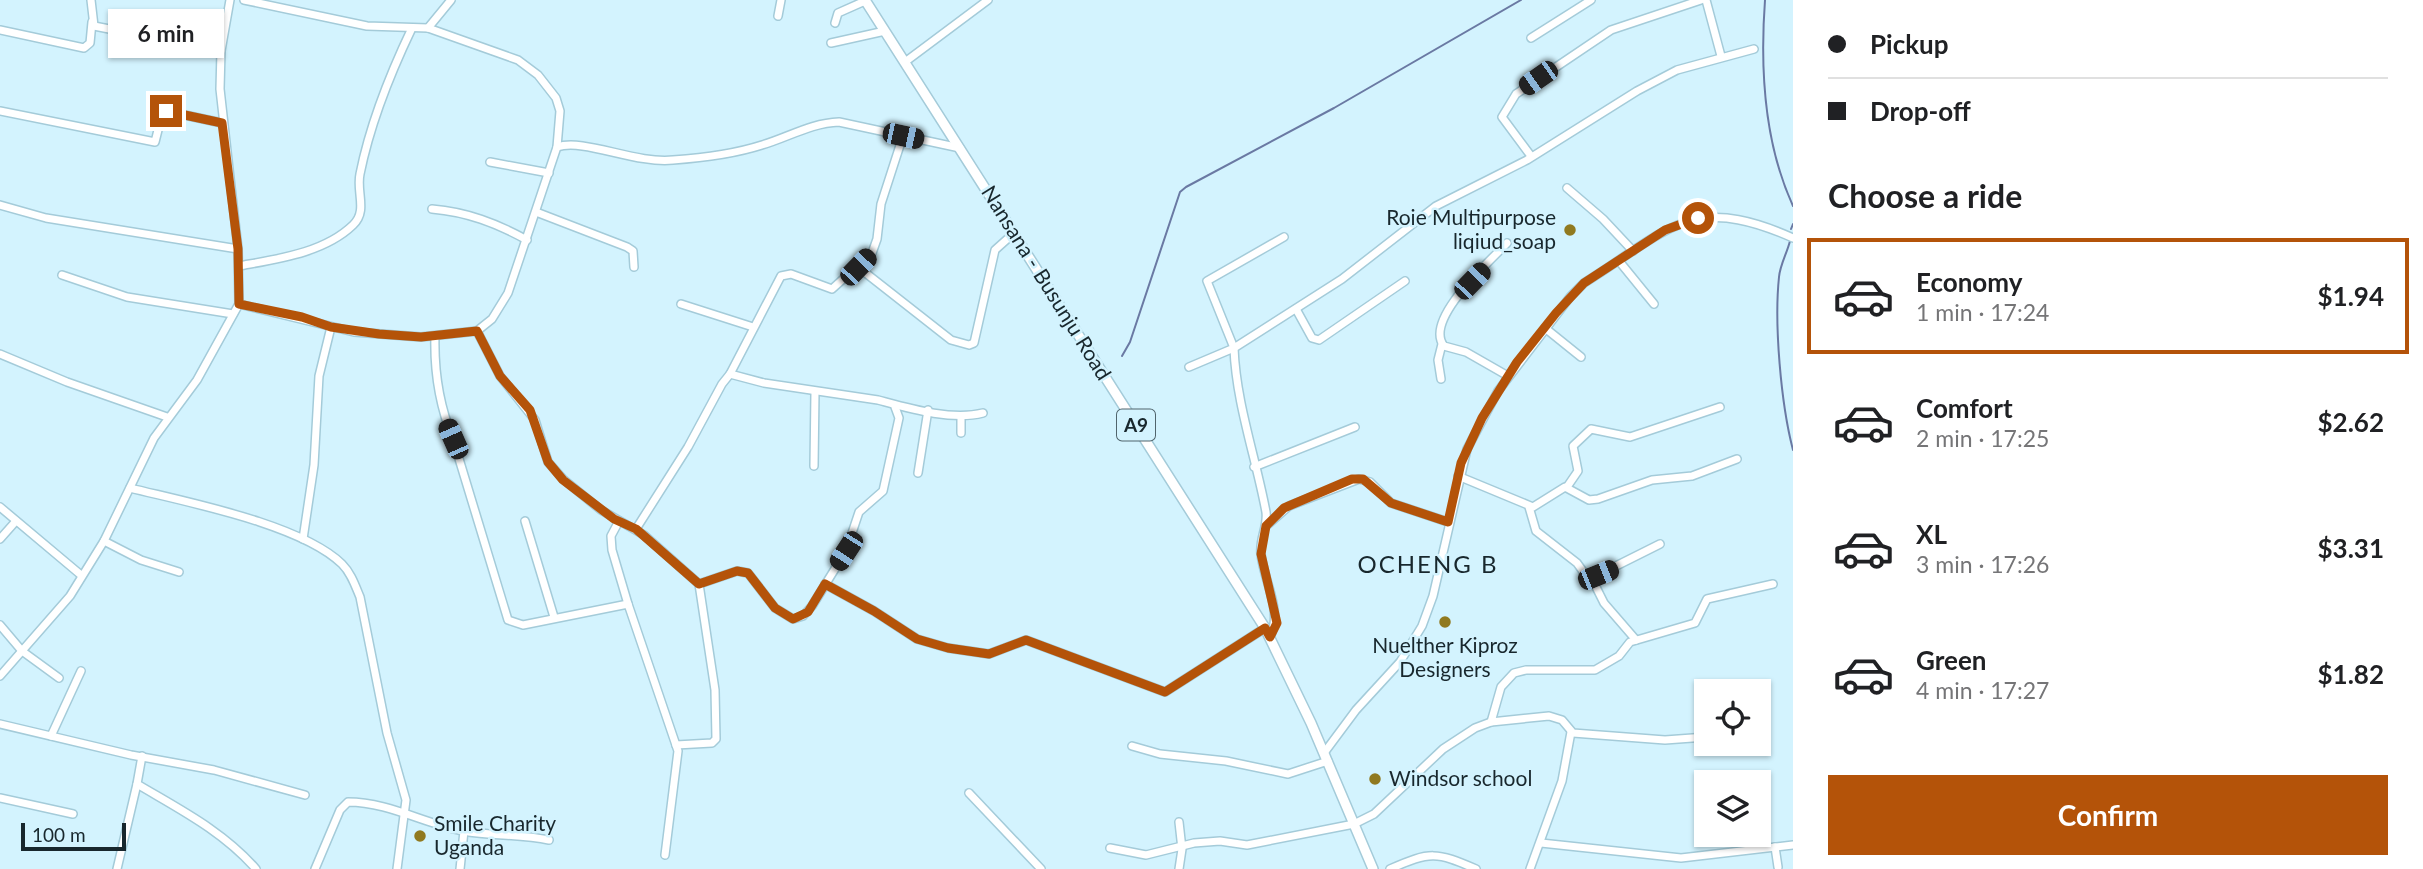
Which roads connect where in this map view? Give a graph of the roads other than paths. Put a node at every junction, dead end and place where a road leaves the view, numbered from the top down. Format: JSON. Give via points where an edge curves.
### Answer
{"nodes":[{"id":1,"x":91,"y":0,"type":"edge"},
{"id":2,"x":230,"y":0,"type":"edge"},
{"id":3,"x":244,"y":0,"type":"edge"},
{"id":4,"x":451,"y":0,"type":"edge"},
{"id":5,"x":781,"y":0,"type":"edge"},
{"id":6,"x":988,"y":0,"type":"edge"},
{"id":7,"x":1591,"y":0,"type":"edge"},
{"id":8,"x":1704,"y":0,"type":"edge"},
{"id":9,"x":865,"y":1,"type":"edge"},
{"id":10,"x":778,"y":16,"type":"dead end"},
{"id":11,"x":92,"y":22,"type":"junction"},
{"id":12,"x":835,"y":23,"type":"dead end"},
{"id":13,"x":412,"y":28,"type":"junction"},
{"id":14,"x":428,"y":28,"type":"junction"},
{"id":15,"x":0,"y":30,"type":"edge"},
{"id":16,"x":884,"y":30,"type":"junction"},
{"id":17,"x":1531,"y":38,"type":"dead end"},
{"id":18,"x":831,"y":43,"type":"dead end"},
{"id":19,"x":1754,"y":49,"type":"dead end"},
{"id":20,"x":221,"y":51,"type":"junction"},
{"id":21,"x":1721,"y":56,"type":"junction"},
{"id":22,"x":905,"y":62,"type":"junction"},
{"id":23,"x":0,"y":111,"type":"edge"},
{"id":24,"x":222,"y":123,"type":"junction"},
{"id":25,"x":903,"y":136,"type":"junction"},
{"id":26,"x":557,"y":147,"type":"junction"},
{"id":27,"x":960,"y":148,"type":"junction"},
{"id":28,"x":1531,"y":156,"type":"junction"},
{"id":29,"x":490,"y":162,"type":"dead end"},
{"id":30,"x":550,"y":173,"type":"junction"},
{"id":31,"x":1567,"y":188,"type":"dead end"},
{"id":32,"x":0,"y":205,"type":"edge"},
{"id":33,"x":432,"y":209,"type":"dead end"},
{"id":34,"x":536,"y":212,"type":"junction"},
{"id":35,"x":1014,"y":233,"type":"junction"},
{"id":36,"x":1284,"y":237,"type":"dead end"},
{"id":37,"x":1793,"y":238,"type":"edge"},
{"id":38,"x":527,"y":240,"type":"junction"},
{"id":39,"x":1507,"y":243,"type":"dead end"},
{"id":40,"x":238,"y":249,"type":"junction"},
{"id":41,"x":1633,"y":251,"type":"junction"},
{"id":42,"x":1619,"y":261,"type":"junction"},
{"id":43,"x":239,"y":266,"type":"junction"},
{"id":44,"x":634,"y":267,"type":"dead end"},
{"id":45,"x":858,"y":267,"type":"junction"},
{"id":46,"x":62,"y":275,"type":"dead end"},
{"id":47,"x":1405,"y":281,"type":"dead end"},
{"id":48,"x":239,"y":304,"type":"junction"},
{"id":49,"x":681,"y":304,"type":"dead end"},
{"id":50,"x":1654,"y":304,"type":"dead end"},
{"id":51,"x":1297,"y":309,"type":"junction"},
{"id":52,"x":233,"y":314,"type":"junction"},
{"id":53,"x":331,"y":327,"type":"junction"},
{"id":54,"x":753,"y":327,"type":"junction"},
{"id":55,"x":1545,"y":328,"type":"junction"},
{"id":56,"x":477,"y":331,"type":"junction"},
{"id":57,"x":435,"y":336,"type":"junction"},
{"id":58,"x":1442,"y":344,"type":"junction"},
{"id":59,"x":1234,"y":348,"type":"junction"},
{"id":60,"x":0,"y":354,"type":"edge"},
{"id":61,"x":1581,"y":357,"type":"dead end"},
{"id":62,"x":1189,"y":367,"type":"dead end"},
{"id":63,"x":730,"y":374,"type":"junction"},
{"id":64,"x":1508,"y":376,"type":"junction"},
{"id":65,"x":1441,"y":379,"type":"dead end"},
{"id":66,"x":815,"y":391,"type":"junction"},
{"id":67,"x":895,"y":407,"type":"junction"},
{"id":68,"x":1720,"y":407,"type":"dead end"},
{"id":69,"x":928,"y":410,"type":"junction"},
{"id":70,"x":983,"y":413,"type":"dead end"},
{"id":71,"x":961,"y":416,"type":"junction"},
{"id":72,"x":167,"y":417,"type":"junction"},
{"id":73,"x":1355,"y":427,"type":"dead end"},
{"id":74,"x":961,"y":433,"type":"dead end"},
{"id":75,"x":1737,"y":459,"type":"dead end"},
{"id":76,"x":814,"y":466,"type":"dead end"},
{"id":77,"x":1254,"y":467,"type":"junction"},
{"id":78,"x":918,"y":473,"type":"dead end"},
{"id":79,"x":1458,"y":476,"type":"junction"},
{"id":80,"x":1567,"y":487,"type":"junction"},
{"id":81,"x":130,"y":488,"type":"junction"},
{"id":82,"x":0,"y":507,"type":"edge"},
{"id":83,"x":1528,"y":507,"type":"junction"},
{"id":84,"x":16,"y":521,"type":"junction"},
{"id":85,"x":525,"y":521,"type":"dead end"},
{"id":86,"x":619,"y":521,"type":"junction"},
{"id":87,"x":1448,"y":522,"type":"junction"},
{"id":88,"x":1266,"y":526,"type":"junction"},
{"id":89,"x":636,"y":529,"type":"junction"},
{"id":90,"x":303,"y":539,"type":"junction"},
{"id":91,"x":0,"y":540,"type":"edge"},
{"id":92,"x":104,"y":541,"type":"junction"},
{"id":93,"x":1660,"y":544,"type":"dead end"},
{"id":94,"x":179,"y":572,"type":"dead end"},
{"id":95,"x":81,"y":575,"type":"junction"},
{"id":96,"x":699,"y":584,"type":"junction"},
{"id":97,"x":825,"y":584,"type":"junction"},
{"id":98,"x":1592,"y":584,"type":"junction"},
{"id":99,"x":1773,"y":584,"type":"dead end"},
{"id":100,"x":628,"y":604,"type":"junction"},
{"id":101,"x":554,"y":617,"type":"junction"},
{"id":102,"x":0,"y":625,"type":"edge"},
{"id":103,"x":1268,"y":633,"type":"junction"},
{"id":104,"x":1636,"y":640,"type":"junction"},
{"id":105,"x":22,"y":651,"type":"junction"},
{"id":106,"x":80,"y":671,"type":"dead end"},
{"id":107,"x":0,"y":676,"type":"edge"},
{"id":108,"x":59,"y":678,"type":"dead end"},
{"id":109,"x":1491,"y":722,"type":"junction"},
{"id":110,"x":0,"y":724,"type":"edge"},
{"id":111,"x":1571,"y":732,"type":"junction"},
{"id":112,"x":51,"y":736,"type":"junction"},
{"id":113,"x":1694,"y":738,"type":"edge"},
{"id":114,"x":676,"y":745,"type":"junction"},
{"id":115,"x":1132,"y":746,"type":"dead end"},
{"id":116,"x":142,"y":756,"type":"junction"},
{"id":117,"x":1326,"y":757,"type":"junction"},
{"id":118,"x":137,"y":784,"type":"junction"},
{"id":119,"x":969,"y":793,"type":"dead end"},
{"id":120,"x":305,"y":795,"type":"dead end"},
{"id":121,"x":0,"y":798,"type":"edge"},
{"id":122,"x":405,"y":813,"type":"junction"},
{"id":123,"x":73,"y":814,"type":"dead end"},
{"id":124,"x":1179,"y":822,"type":"dead end"},
{"id":125,"x":1354,"y":824,"type":"junction"},
{"id":126,"x":464,"y":831,"type":"junction"},
{"id":127,"x":549,"y":840,"type":"dead end"},
{"id":128,"x":1541,"y":843,"type":"junction"},
{"id":129,"x":1793,"y":845,"type":"edge"},
{"id":130,"x":1775,"y":847,"type":"junction"},
{"id":131,"x":1110,"y":848,"type":"dead end"},
{"id":132,"x":1182,"y":849,"type":"junction"},
{"id":133,"x":665,"y":855,"type":"dead end"},
{"id":134,"x":1778,"y":867,"type":"dead end"},
{"id":135,"x":117,"y":869,"type":"edge"},
{"id":136,"x":256,"y":869,"type":"edge"},
{"id":137,"x":315,"y":869,"type":"edge"},
{"id":138,"x":397,"y":869,"type":"edge"},
{"id":139,"x":460,"y":869,"type":"edge"},
{"id":140,"x":1041,"y":869,"type":"edge"},
{"id":141,"x":1179,"y":869,"type":"edge"},
{"id":142,"x":1373,"y":869,"type":"edge"},
{"id":143,"x":1390,"y":869,"type":"edge"},
{"id":144,"x":1476,"y":869,"type":"edge"},
{"id":145,"x":1530,"y":869,"type":"edge"}],
"edges":[{"from":1,"to":11,"type":"street"},
{"from":2,"to":20,"type":"street"},
{"from":3,"to":13,"type":"street","via":[[367,26]]},
{"from":4,"to":14,"type":"street"},
{"from":5,"to":10,"type":"street"},
{"from":6,"to":22,"type":"street"},
{"from":7,"to":17,"type":"street"},
{"from":8,"to":21,"type":"street"},
{"from":8,"to":28,"type":"street","via":[[1611,30],[1516,94],[1502,117]]},
{"from":9,"to":12,"type":"street","via":[[838,13]]},
{"from":9,"to":16,"type":"main road","name":"Nansana - Busunju Road","number":"A9"},
{"from":11,"to":15,"type":"street","via":[[90,43],[84,48]]},
{"from":11,"to":20,"type":"street","via":[[101,28]]},
{"from":13,"to":14,"type":"street"},
{"from":13,"to":43,"type":"street","via":[[362,162],[361,210],[354,224],[312,249]]},
{"from":14,"to":26,"type":"street","via":[[505,54],[538,75],[558,104]]},
{"from":16,"to":18,"type":"street"},
{"from":16,"to":22,"type":"main road","name":"Nansana - Busunju Road","number":"A9"},
{"from":19,"to":21,"type":"street"},
{"from":20,"to":24,"type":"street"},
{"from":21,"to":28,"type":"street","via":[[1655,81]]},
{"from":22,"to":27,"type":"main road","name":"Nansana - Busunju Road","number":"A9"},
{"from":23,"to":24,"type":"street","via":[[155,142],[166,111]]},
{"from":24,"to":40,"type":"street"},
{"from":25,"to":26,"type":"street","via":[[859,125],[823,123],[746,150],[672,160],[639,160],[580,145]]},
{"from":25,"to":27,"type":"street"},
{"from":25,"to":45,"type":"street","via":[[881,204],[877,239],[872,253]]},
{"from":26,"to":30,"type":"street"},
{"from":27,"to":35,"type":"main road","name":"Nansana - Busunju Road","number":"A9"},
{"from":28,"to":51,"type":"street","via":[[1436,206]]},
{"from":29,"to":30,"type":"street"},
{"from":30,"to":34,"type":"street"},
{"from":31,"to":41,"type":"street"},
{"from":32,"to":40,"type":"street","via":[[46,218]]},
{"from":33,"to":38,"type":"street","via":[[460,212]]},
{"from":34,"to":38,"type":"street"},
{"from":34,"to":44,"type":"street","via":[[627,247],[634,251]]},
{"from":35,"to":45,"type":"street","via":[[995,250],[974,343],[969,345],[951,340]]},
{"from":35,"to":103,"type":"main road","name":"Nansana - Busunju Road","number":"A9"},
{"from":36,"to":59,"type":"street","via":[[1207,281]]},
{"from":37,"to":41,"type":"street","via":[[1726,218],[1698,218],[1665,230]]},
{"from":38,"to":56,"type":"street","via":[[500,309]]},
{"from":39,"to":58,"type":"street","via":[[1447,310]]},
{"from":40,"to":43,"type":"street"},
{"from":41,"to":42,"type":"street"},
{"from":42,"to":50,"type":"street"},
{"from":42,"to":55,"type":"street","via":[[1584,283]]},
{"from":43,"to":48,"type":"street"},
{"from":45,"to":54,"type":"street","via":[[828,290],[786,272]]},
{"from":46,"to":52,"type":"street","via":[[127,297]]},
{"from":47,"to":51,"type":"street","via":[[1319,340],[1312,338]]},
{"from":48,"to":52,"type":"street"},
{"from":48,"to":53,"type":"street"},
{"from":49,"to":54,"type":"street"},
{"from":51,"to":59,"type":"street"},
{"from":52,"to":72,"type":"street","via":[[197,380]]},
{"from":53,"to":57,"type":"street"},
{"from":53,"to":90,"type":"street","via":[[319,376],[314,464]]},
{"from":54,"to":63,"type":"street"},
{"from":55,"to":61,"type":"street"},
{"from":55,"to":64,"type":"street"},
{"from":56,"to":57,"type":"street"},
{"from":56,"to":86,"type":"street","via":[[500,376],[536,420],[554,470]]},
{"from":57,"to":101,"type":"street","via":[[443,416],[506,615],[512,624],[523,625]]},
{"from":58,"to":64,"type":"street"},
{"from":58,"to":65,"type":"street","via":[[1438,359]]},
{"from":59,"to":62,"type":"street"},
{"from":59,"to":77,"type":"street"},
{"from":60,"to":72,"type":"street"},
{"from":63,"to":66,"type":"street"},
{"from":63,"to":89,"type":"street"},
{"from":64,"to":79,"type":"street","via":[[1466,449]]},
{"from":66,"to":67,"type":"street"},
{"from":66,"to":76,"type":"street"},
{"from":67,"to":69,"type":"street"},
{"from":67,"to":97,"type":"street","via":[[899,418],[883,491],[859,512],[846,551]]},
{"from":68,"to":80,"type":"street","via":[[1630,437],[1591,429],[1573,446],[1578,471]]},
{"from":69,"to":71,"type":"street"},
{"from":69,"to":78,"type":"street"},
{"from":70,"to":71,"type":"street"},
{"from":71,"to":74,"type":"street"},
{"from":72,"to":81,"type":"street"},
{"from":73,"to":77,"type":"street"},
{"from":75,"to":80,"type":"street","via":[[1692,476],[1652,480],[1598,499]]},
{"from":77,"to":88,"type":"street"},
{"from":79,"to":83,"type":"street"},
{"from":79,"to":87,"type":"street"},
{"from":80,"to":83,"type":"street","via":[[1540,505]]},
{"from":81,"to":90,"type":"street","via":[[216,509]]},
{"from":81,"to":92,"type":"street"},
{"from":82,"to":84,"type":"street"},
{"from":83,"to":98,"type":"street","via":[[1536,531],[1569,555]]},
{"from":84,"to":91,"type":"street"},
{"from":84,"to":95,"type":"street"},
{"from":85,"to":101,"type":"street"},
{"from":86,"to":89,"type":"street"},
{"from":86,"to":100,"type":"street","via":[[611,536],[612,550]]},
{"from":87,"to":88,"type":"street","via":[[1391,503],[1368,481],[1359,479],[1289,506]]},
{"from":87,"to":117,"type":"street","via":[[1422,626],[1400,662],[1356,710]]},
{"from":88,"to":103,"type":"street","via":[[1261,554],[1277,623]]},
{"from":89,"to":96,"type":"street"},
{"from":90,"to":122,"type":"street","via":[[343,566],[360,597]]},
{"from":92,"to":94,"type":"street"},
{"from":92,"to":95,"type":"street"},
{"from":93,"to":98,"type":"street","via":[[1598,575]]},
{"from":95,"to":105,"type":"street","via":[[57,614]]},
{"from":96,"to":97,"type":"street","via":[[737,571],[748,573],[775,608],[793,619],[808,612]]},
{"from":96,"to":114,"type":"street","via":[[715,690],[716,740]]},
{"from":97,"to":103,"type":"street","via":[[917,639],[989,654],[1026,640],[1165,692]]},
{"from":98,"to":104,"type":"street"},
{"from":99,"to":104,"type":"street","via":[[1707,599],[1695,623]]},
{"from":100,"to":101,"type":"street"},
{"from":100,"to":114,"type":"street"},
{"from":102,"to":105,"type":"street"},
{"from":103,"to":117,"type":"main road","name":"Nansana - Busunju Road","number":"A9"},
{"from":104,"to":109,"type":"street","via":[[1595,670],[1514,673],[1501,687]]},
{"from":105,"to":107,"type":"street"},
{"from":105,"to":108,"type":"street"},
{"from":106,"to":112,"type":"street"},
{"from":109,"to":111,"type":"street","via":[[1554,717]]},
{"from":109,"to":125,"type":"street","via":[[1443,749],[1374,814]]},
{"from":110,"to":112,"type":"street"},
{"from":111,"to":113,"type":"street","via":[[1665,740]]},
{"from":111,"to":128,"type":"street","via":[[1562,781]]},
{"from":112,"to":116,"type":"street"},
{"from":114,"to":133,"type":"street"},
{"from":115,"to":117,"type":"street","via":[[1289,774]]},
{"from":116,"to":118,"type":"street"},
{"from":116,"to":120,"type":"street"},
{"from":117,"to":125,"type":"main road","name":"Nansana - Busunju Road","number":"A9"},
{"from":118,"to":135,"type":"street"},
{"from":118,"to":136,"type":"street","via":[[203,823]]},
{"from":119,"to":140,"type":"street"},
{"from":121,"to":123,"type":"street"},
{"from":122,"to":126,"type":"street"},
{"from":122,"to":137,"type":"street","via":[[344,803]]},
{"from":122,"to":138,"type":"street"},
{"from":124,"to":132,"type":"street"},
{"from":125,"to":132,"type":"street","via":[[1247,845],[1212,841]]},
{"from":125,"to":142,"type":"main road","name":"Nansana - Busunju Road","number":"A9"},
{"from":126,"to":127,"type":"street"},
{"from":126,"to":139,"type":"street"},
{"from":128,"to":130,"type":"street","via":[[1681,858]]},
{"from":128,"to":145,"type":"street"},
{"from":129,"to":130,"type":"street"},
{"from":130,"to":134,"type":"street"},
{"from":131,"to":132,"type":"street","via":[[1146,855]]},
{"from":132,"to":141,"type":"street"},
{"from":143,"to":144,"type":"street","via":[[1429,854]]}]}
